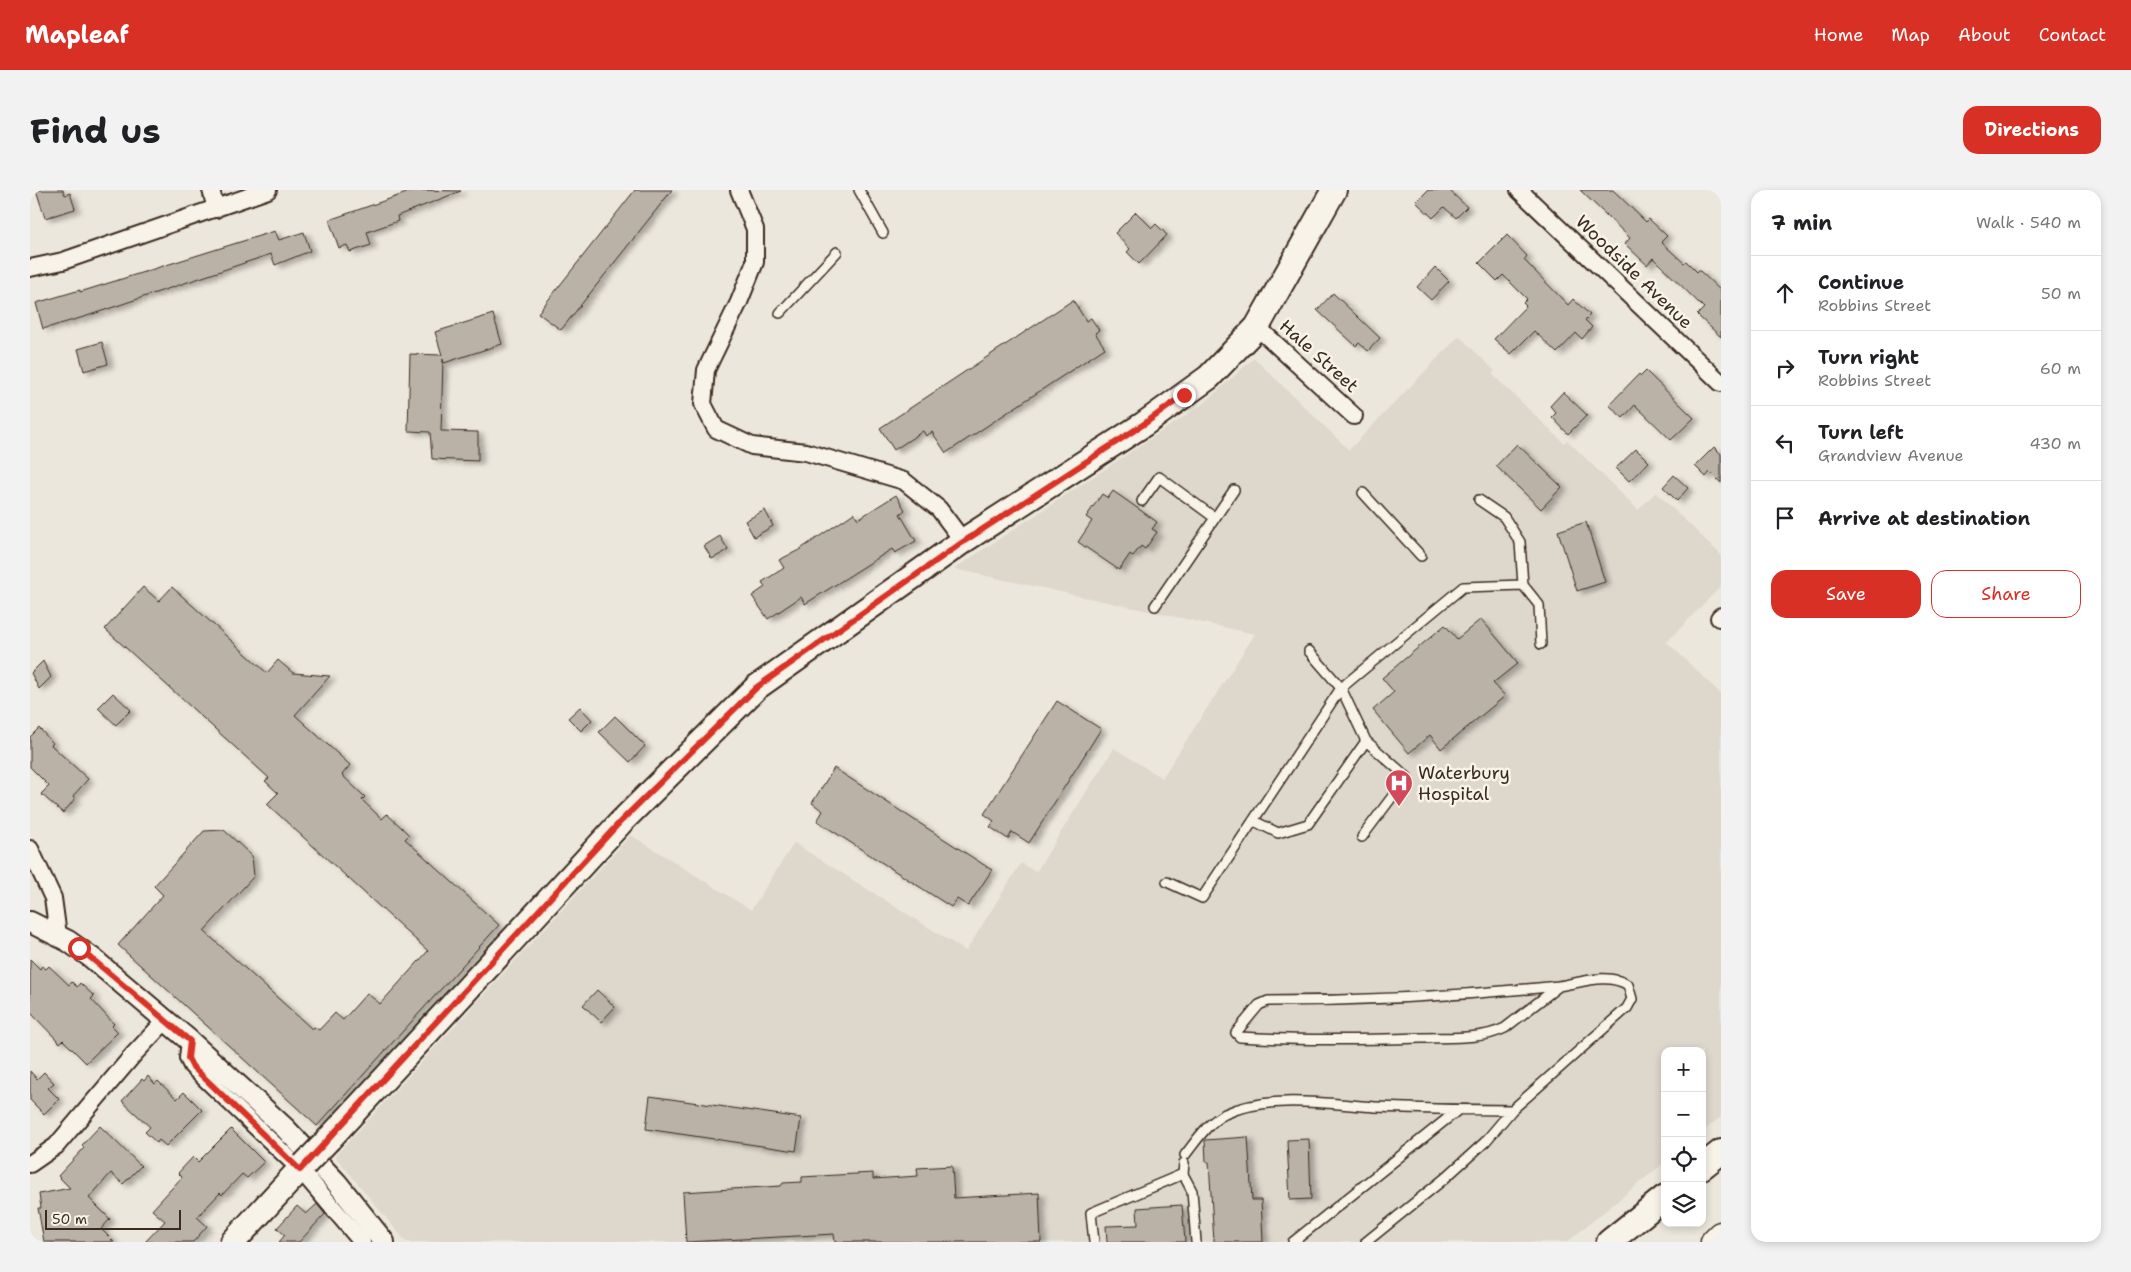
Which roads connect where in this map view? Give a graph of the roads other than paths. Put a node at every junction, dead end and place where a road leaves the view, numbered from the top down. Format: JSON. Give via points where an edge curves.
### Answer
{"nodes":[{"id":1,"x":211,"y":190,"type":"edge"},
{"id":2,"x":268,"y":190,"type":"edge"},
{"id":3,"x":739,"y":190,"type":"edge"},
{"id":4,"x":859,"y":190,"type":"edge"},
{"id":5,"x":1334,"y":190,"type":"edge"},
{"id":6,"x":1519,"y":190,"type":"edge"},
{"id":7,"x":216,"y":209,"type":"junction"},
{"id":8,"x":883,"y":233,"type":"dead end"},
{"id":9,"x":837,"y":252,"type":"dead end"},
{"id":10,"x":30,"y":268,"type":"edge"},
{"id":11,"x":780,"y":313,"type":"dead end"},
{"id":12,"x":1257,"y":327,"type":"junction"},
{"id":13,"x":1721,"y":383,"type":"edge"},
{"id":14,"x":1354,"y":416,"type":"dead end"},
{"id":15,"x":1234,"y":490,"type":"dead end"},
{"id":16,"x":1363,"y":493,"type":"dead end"},
{"id":17,"x":1142,"y":500,"type":"dead end"},
{"id":18,"x":1479,"y":500,"type":"dead end"},
{"id":19,"x":1215,"y":518,"type":"junction"},
{"id":20,"x":963,"y":542,"type":"junction"},
{"id":21,"x":1421,"y":556,"type":"dead end"},
{"id":22,"x":1523,"y":585,"type":"junction"},
{"id":23,"x":1155,"y":606,"type":"dead end"},
{"id":24,"x":1541,"y":644,"type":"dead end"},
{"id":25,"x":1309,"y":651,"type":"dead end"},
{"id":26,"x":1341,"y":688,"type":"junction"},
{"id":27,"x":1366,"y":742,"type":"junction"},
{"id":28,"x":1254,"y":821,"type":"junction"},
{"id":29,"x":1362,"y":837,"type":"dead end"},
{"id":30,"x":30,"y":849,"type":"edge"},
{"id":31,"x":1167,"y":882,"type":"dead end"},
{"id":32,"x":30,"y":922,"type":"edge"},
{"id":33,"x":58,"y":935,"type":"junction"},
{"id":34,"x":1559,"y":986,"type":"junction"},
{"id":35,"x":166,"y":1020,"type":"junction"},
{"id":36,"x":190,"y":1041,"type":"junction"},
{"id":37,"x":1458,"y":1110,"type":"junction"},
{"id":38,"x":1512,"y":1110,"type":"junction"},
{"id":39,"x":1721,"y":1152,"type":"edge"},
{"id":40,"x":30,"y":1164,"type":"edge"},
{"id":41,"x":1706,"y":1164,"type":"edge"},
{"id":42,"x":302,"y":1167,"type":"junction"},
{"id":43,"x":1183,"y":1174,"type":"junction"},
{"id":44,"x":1661,"y":1200,"type":"edge"},
{"id":45,"x":1721,"y":1236,"type":"edge"},
{"id":46,"x":233,"y":1242,"type":"edge"},
{"id":47,"x":362,"y":1242,"type":"edge"},
{"id":48,"x":384,"y":1242,"type":"edge"},
{"id":49,"x":1094,"y":1242,"type":"edge"},
{"id":50,"x":1196,"y":1242,"type":"edge"},
{"id":51,"x":1293,"y":1242,"type":"edge"},
{"id":52,"x":1366,"y":1242,"type":"edge"},
{"id":53,"x":1609,"y":1242,"type":"edge"},
{"id":54,"x":1715,"y":1242,"type":"edge"}],
"edges":[{"from":1,"to":7,"type":"street"},
{"from":2,"to":7,"type":"street"},
{"from":3,"to":20,"type":"street","via":[[755,229],[755,262],[706,370],[703,404],[716,429],[752,446],[806,452],[904,481],[939,509]]},
{"from":4,"to":8,"type":"lane"},
{"from":5,"to":12,"type":"main road"},
{"from":6,"to":13,"type":"street","name":"Woodside Avenue"},
{"from":7,"to":10,"type":"street"},
{"from":9,"to":11,"type":"lane"},
{"from":12,"to":14,"type":"street","name":"Hale Street"},
{"from":12,"to":20,"type":"main road","via":[[1209,377],[1144,424]]},
{"from":15,"to":19,"type":"lane"},
{"from":16,"to":21,"type":"lane"},
{"from":17,"to":19,"type":"lane","via":[[1159,477]]},
{"from":18,"to":22,"type":"lane","via":[[1504,517],[1520,542]]},
{"from":19,"to":23,"type":"lane"},
{"from":20,"to":42,"type":"main road","bridge":true,"via":[[757,687],[620,822]]},
{"from":22,"to":24,"type":"lane","via":[[1539,605]]},
{"from":22,"to":26,"type":"lane","via":[[1463,587]]},
{"from":25,"to":26,"type":"lane"},
{"from":26,"to":27,"type":"lane"},
{"from":26,"to":28,"type":"lane"},
{"from":27,"to":28,"type":"lane","via":[[1308,824],[1278,833]]},
{"from":27,"to":29,"type":"lane","via":[[1406,777]]},
{"from":28,"to":31,"type":"lane","via":[[1202,898]]},
{"from":30,"to":33,"type":"street","via":[[53,898]]},
{"from":32,"to":33,"type":"street"},
{"from":33,"to":35,"type":"street","via":[[92,958]]},
{"from":34,"to":34,"type":"lane","via":[[1428,997],[1268,1002],[1259,1005],[1236,1033],[1240,1037],[1284,1040],[1474,1035],[1505,1028]]},
{"from":34,"to":38,"type":"lane","via":[[1606,978],[1620,980],[1628,985],[1632,998],[1627,1008]]},
{"from":35,"to":36,"type":"street"},
{"from":35,"to":40,"type":"street","via":[[56,1146]]},
{"from":36,"to":42,"type":"street","via":[[188,1058],[192,1066]]},
{"from":36,"to":48,"type":"street","via":[[306,1148]]},
{"from":37,"to":38,"type":"lane"},
{"from":37,"to":43,"type":"lane","via":[[1280,1102],[1240,1108],[1209,1124],[1184,1159]]},
{"from":37,"to":51,"type":"lane"},
{"from":38,"to":52,"type":"lane","via":[[1485,1142]]},
{"from":39,"to":41,"type":"main road"},
{"from":42,"to":46,"type":"main road"},
{"from":42,"to":47,"type":"street"},
{"from":43,"to":49,"type":"lane","via":[[1091,1213]]},
{"from":43,"to":50,"type":"lane","via":[[1192,1191]]},
{"from":44,"to":53,"type":"main road"},
{"from":45,"to":54,"type":"highway"}]}
